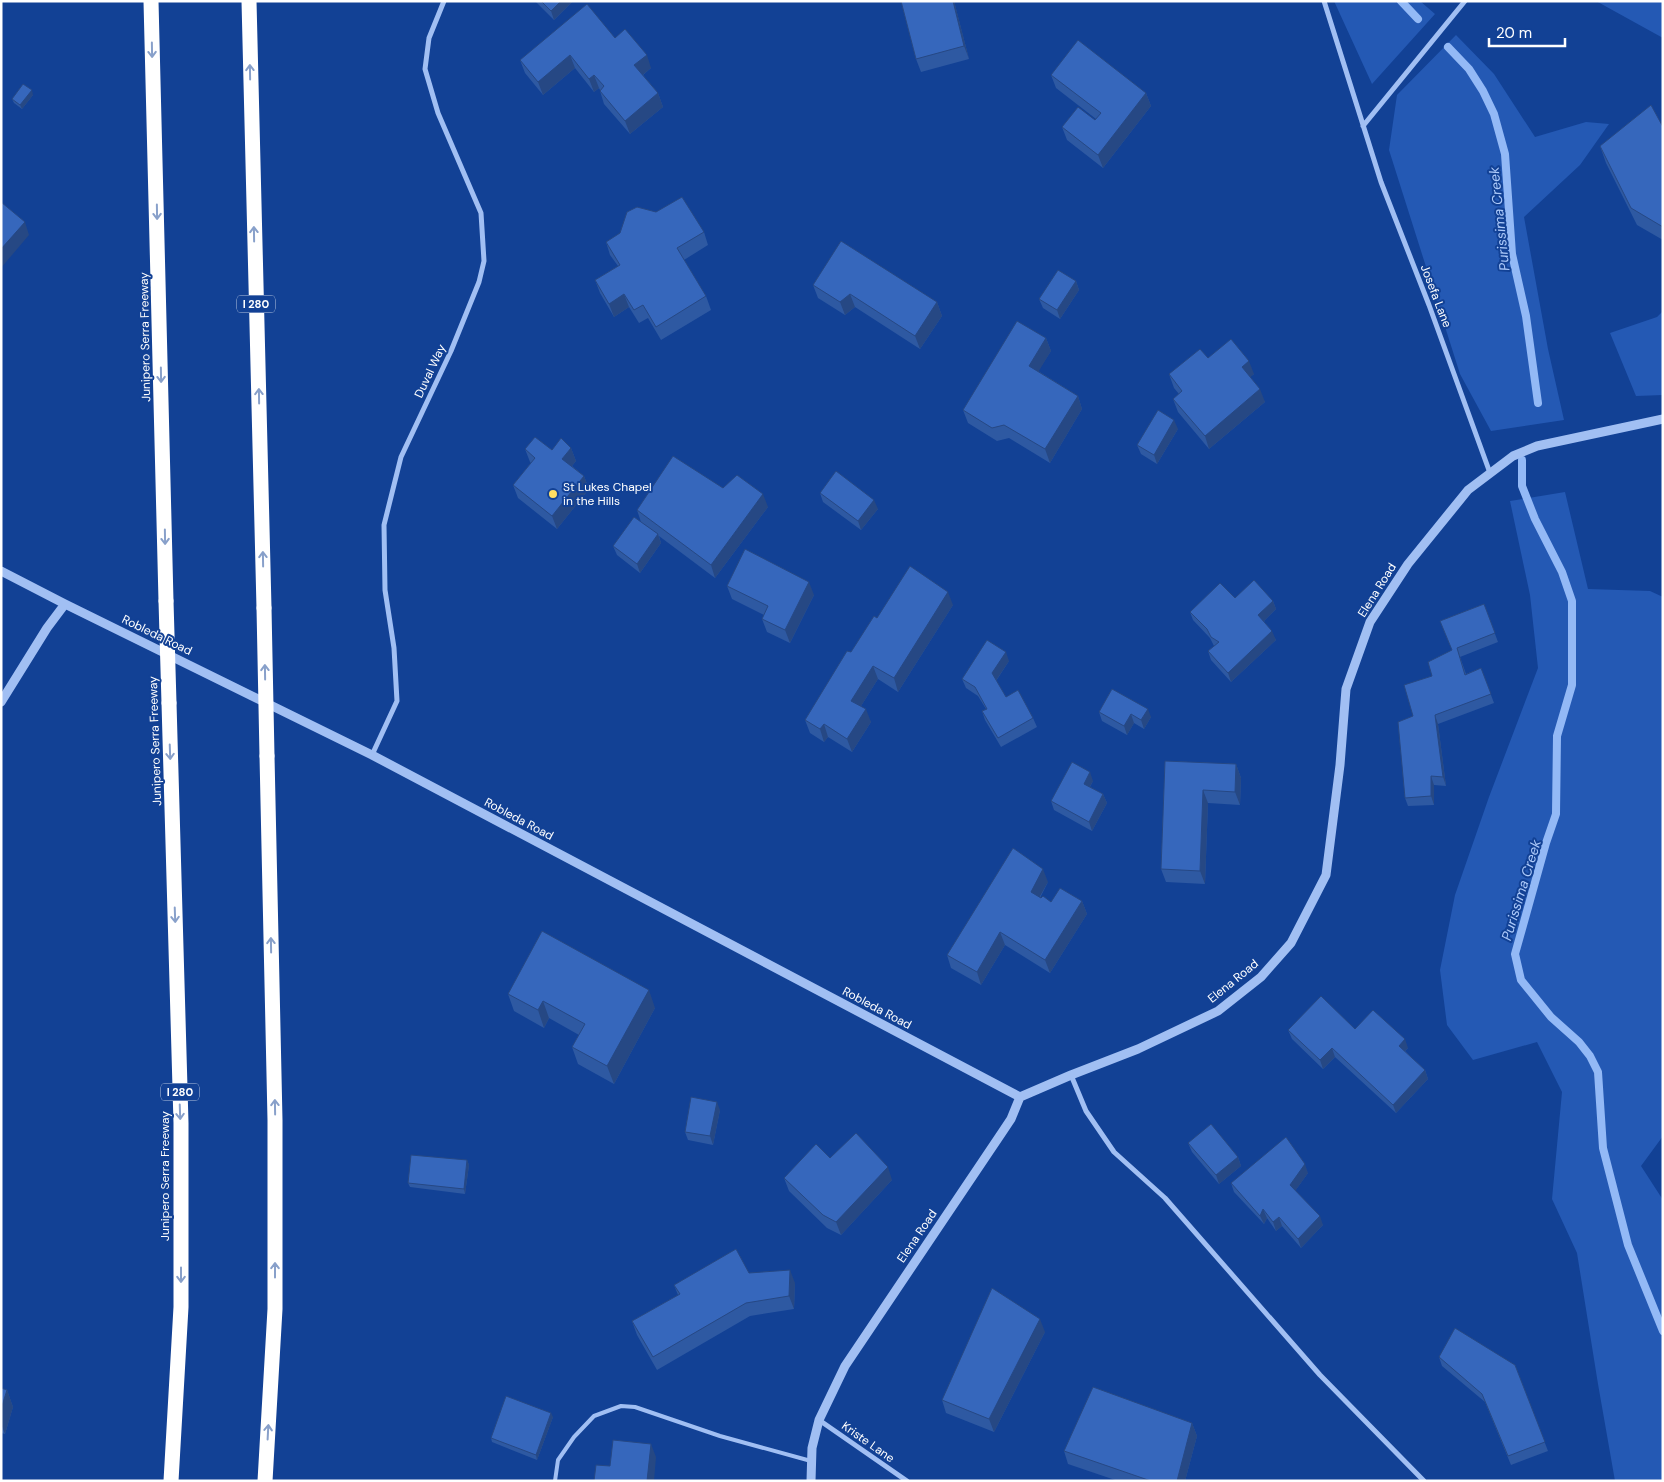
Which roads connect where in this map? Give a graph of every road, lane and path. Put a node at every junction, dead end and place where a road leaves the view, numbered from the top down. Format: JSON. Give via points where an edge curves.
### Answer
{"nodes":[{"id":1,"x":151,"y":1,"type":"edge"},
{"id":2,"x":249,"y":1,"type":"edge"},
{"id":3,"x":444,"y":1,"type":"edge"},
{"id":4,"x":1324,"y":1,"type":"edge"},
{"id":5,"x":1465,"y":1,"type":"edge"},
{"id":6,"x":1363,"y":126,"type":"junction"},
{"id":7,"x":1663,"y":419,"type":"edge"},
{"id":8,"x":1490,"y":473,"type":"junction"},
{"id":9,"x":1,"y":570,"type":"edge"},
{"id":10,"x":65,"y":604,"type":"junction"},
{"id":11,"x":1,"y":702,"type":"edge"},
{"id":12,"x":372,"y":755,"type":"junction"},
{"id":13,"x":1071,"y":1075,"type":"junction"},
{"id":14,"x":1020,"y":1098,"type":"junction"},
{"id":15,"x":819,"y":1420,"type":"junction"},
{"id":16,"x":811,"y":1461,"type":"junction"},
{"id":17,"x":171,"y":1481,"type":"edge"},
{"id":18,"x":265,"y":1481,"type":"edge"},
{"id":19,"x":555,"y":1481,"type":"edge"},
{"id":20,"x":810,"y":1481,"type":"edge"},
{"id":21,"x":907,"y":1481,"type":"edge"},
{"id":22,"x":1424,"y":1481,"type":"edge"}],
"edges":[{"from":1,"to":17,"type":"highway","name":"Junipero Serra Freeway","number":"I 280","one_way":true,"bridge":true,"via":[[181,1143],[181,1307]]},
{"from":18,"to":2,"type":"highway","number":"I 280","one_way":true,"bridge":true,"via":[[275,1309],[275,1140]]},
{"from":3,"to":12,"type":"street","name":"Duval Way","via":[[429,38],[425,70],[438,113],[481,213],[484,261],[479,282],[450,351],[401,458],[384,525],[385,590],[398,701]]},
{"from":4,"to":6,"type":"street","name":"Josefa Lane"},
{"from":5,"to":6,"type":"street"},
{"from":6,"to":8,"type":"street","name":"Josefa Lane"},
{"from":7,"to":8,"type":"street","name":"Elena Road","via":[[1537,446],[1513,456]]},
{"from":8,"to":13,"type":"street","name":"Elena Road","via":[[1468,490],[1408,564],[1370,622],[1346,689],[1326,875],[1291,943],[1261,977],[1218,1011],[1138,1049]]},
{"from":9,"to":10,"type":"street","name":"Robleda Road"},
{"from":10,"to":11,"type":"street"},
{"from":10,"to":12,"type":"street","name":"Robleda Road"},
{"from":12,"to":14,"type":"street","name":"Robleda Road"},
{"from":13,"to":14,"type":"street","name":"Elena Road"},
{"from":13,"to":22,"type":"street","via":[[1086,1111],[1114,1152],[1165,1198],[1320,1375]]},
{"from":14,"to":15,"type":"street","name":"Elena Road","via":[[1003,1132],[845,1366]]},
{"from":15,"to":16,"type":"street","name":"Elena Road"},
{"from":15,"to":21,"type":"street","name":"Kriste Lane"},
{"from":16,"to":19,"type":"lane","via":[[720,1436],[635,1407],[621,1406],[594,1416],[574,1437],[558,1460]]},
{"from":16,"to":20,"type":"street","name":"Elena Road"}]}
